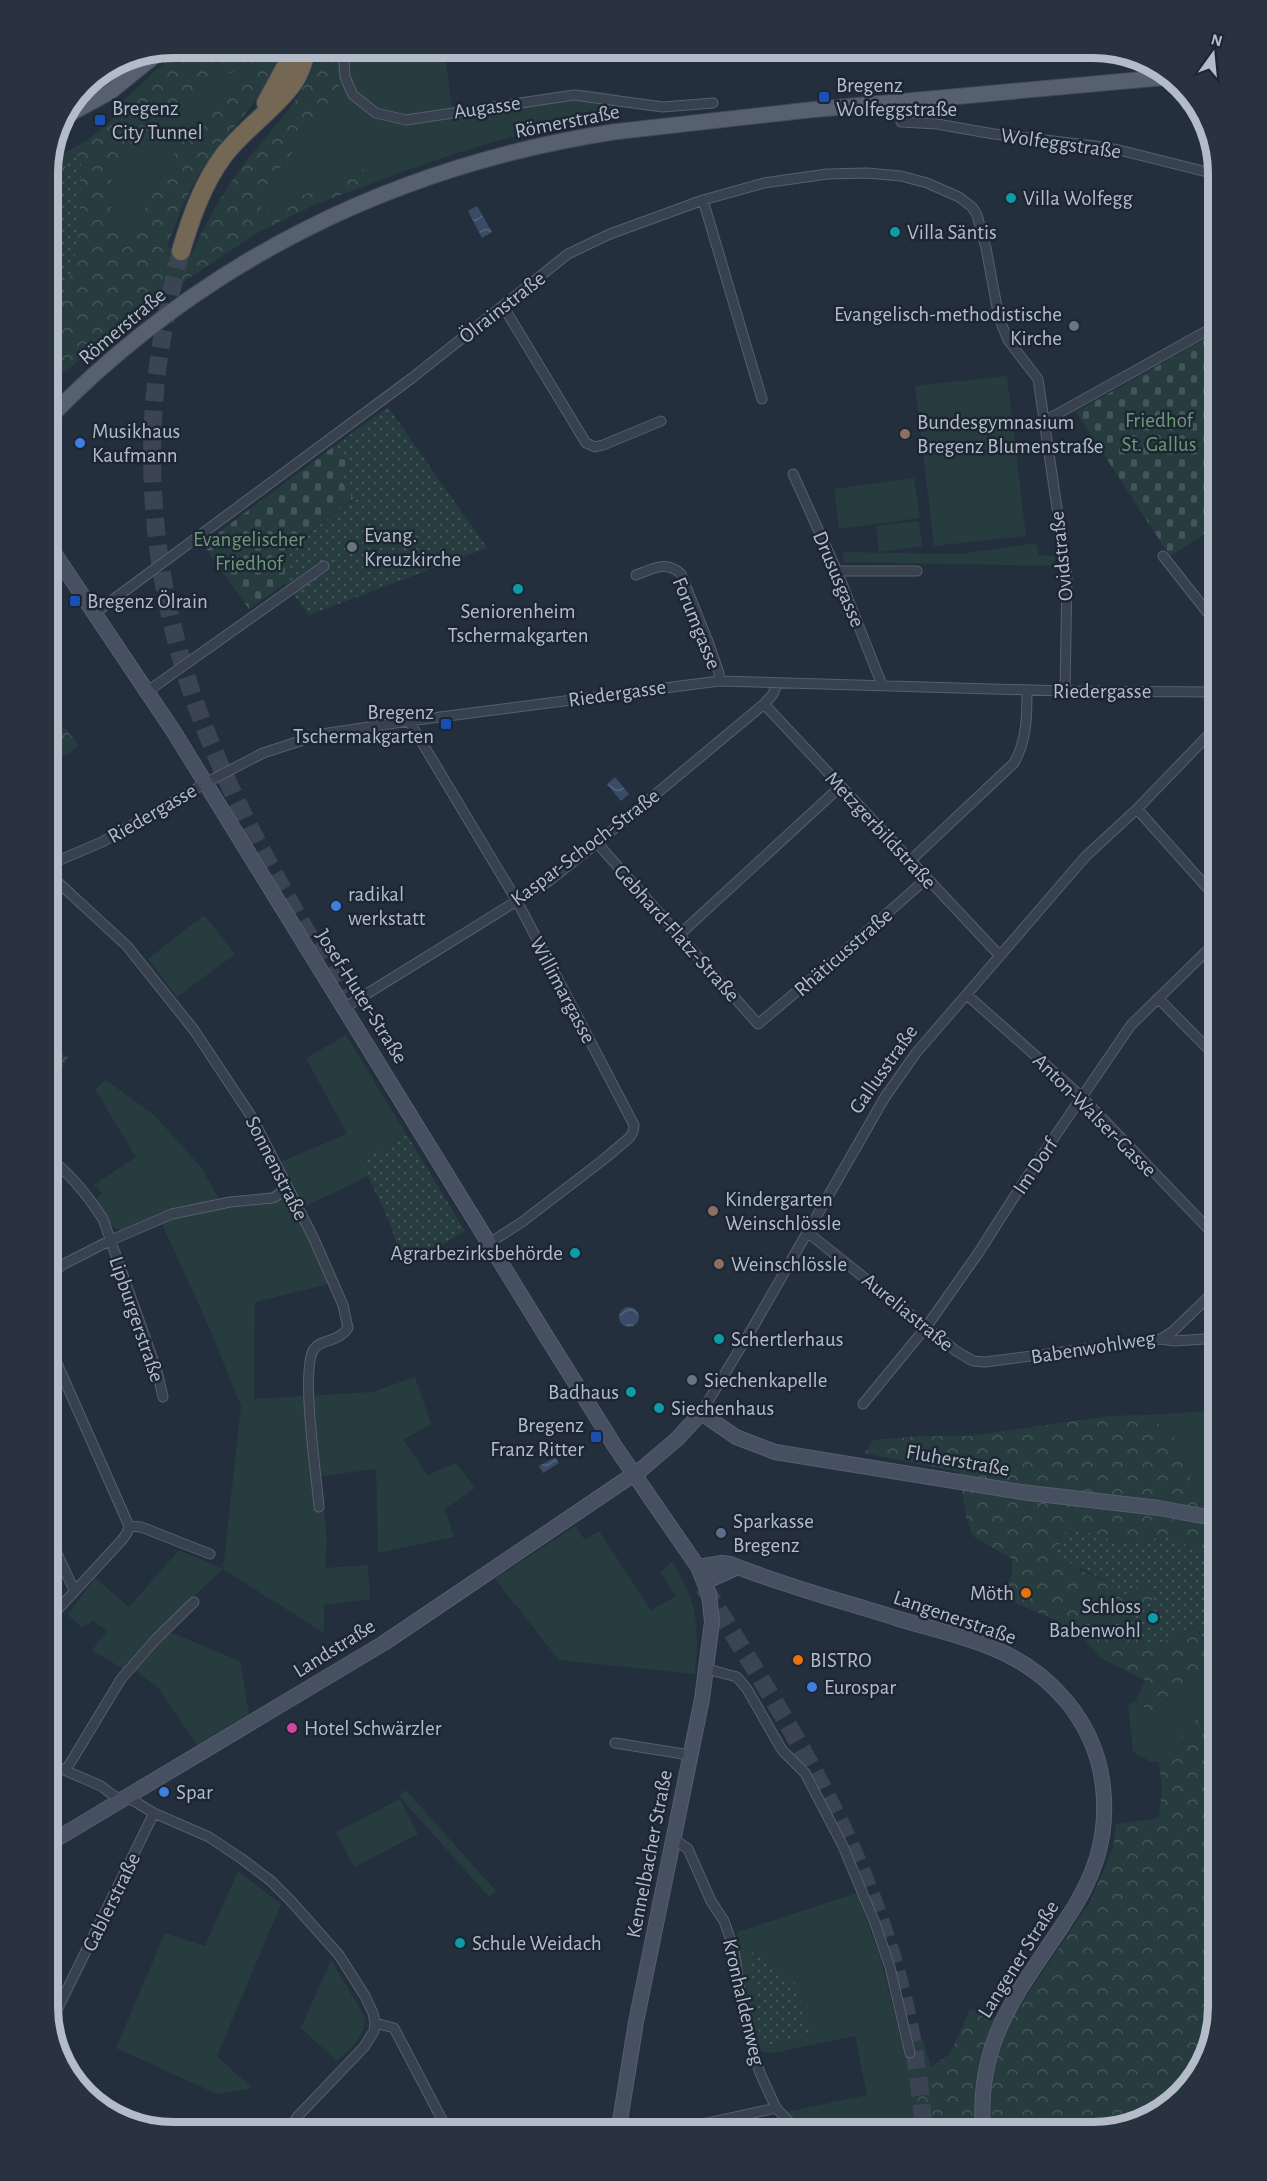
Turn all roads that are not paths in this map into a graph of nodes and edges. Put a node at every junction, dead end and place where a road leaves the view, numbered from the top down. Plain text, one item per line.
1 (289, 58) edge
2 (304, 58) edge
3 (345, 58) edge
4 (147, 62) edge
5 (1156, 77) edge
6 (713, 103) dead end
7 (79, 109) edge
8 (254, 122) junction
9 (901, 122) dead end
10 (1208, 173) edge
11 (702, 200) junction
12 (972, 207) joint
13 (181, 251) tunnel mouth
14 (503, 306) junction
15 (1208, 330) edge
16 (762, 399) dead end
17 (59, 408) edge
18 (661, 421) dead end
19 (1043, 422) junction
20 (793, 474) dead end
21 (1163, 556) dead end
22 (59, 560) edge
23 (324, 566) dead end
24 (837, 571) junction
25 (917, 571) dead end
26 (636, 575) dead end
27 (95, 613) junction
28 (1208, 613) edge
29 (719, 681) junction
30 (777, 683) junction
31 (882, 685) junction
32 (1027, 690) junction
33 (148, 691) junction
34 (1065, 691) junction
35 (1208, 692) edge
36 (764, 704) junction
37 (409, 721) junction
38 (1208, 735) edge
39 (206, 783) junction
40 (841, 786) junction
41 (1137, 809) junction
42 (597, 843) junction
43 (59, 860) edge
44 (909, 861) junction
45 (926, 879) junction
46 (59, 883) edge
47 (1208, 889) edge
48 (517, 901) junction
49 (678, 936) junction
50 (1208, 950) edge
51 (1000, 956) junction
52 (967, 995) junction
53 (1158, 998) junction
54 (344, 1008) junction
55 (758, 1023) joint
56 (1208, 1049) edge
57 (1081, 1096) junction
58 (58, 1165) edge
59 (288, 1189) junction
60 (1208, 1229) edge
61 (807, 1232) junction
62 (109, 1241) junction
63 (488, 1244) junction
64 (58, 1268) edge
65 (1208, 1298) edge
66 (927, 1326) junction
67 (1161, 1339) junction
68 (1208, 1339) edge
69 (985, 1362) joint
70 (58, 1366) edge
71 (163, 1397) dead end
72 (863, 1404) dead end
73 (701, 1413) junction
74 (634, 1474) junction
75 (319, 1507) dead end
76 (1208, 1517) edge
77 (129, 1526) junction
78 (210, 1554) dead end
79 (58, 1556) edge
80 (698, 1567) junction
81 (738, 1568) junction
82 (705, 1582) junction
83 (74, 1590) junction
84 (194, 1602) dead end
85 (58, 1608) edge
86 (707, 1669) junction
87 (615, 1743) dead end
88 (690, 1755) junction
89 (58, 1767) edge
90 (66, 1770) junction
91 (124, 1798) junction
92 (1106, 1811) joint
93 (154, 1814) junction
94 (58, 1838) edge
95 (675, 1839) junction
96 (58, 2008) edge
97 (375, 2023) junction
98 (910, 2053) dead end
99 (776, 2108) junction
100 (294, 2122) edge
101 (443, 2122) edge
102 (620, 2122) edge
103 (712, 2122) edge
104 (789, 2122) edge
105 (982, 2122) edge

1 - 8 highway
2 - 8 highway
3 - 6 street, Augasse
4 - 7 main road
5 - 17 main road, Römerstraße
8 - 13 highway
9 - 10 street, Wolfeggstraße
11 - 12 street, Ölrainstraße
11 - 14 street, Ölrainstraße
11 - 16 street
12 - 19 street, Ovidstraße
14 - 18 street
14 - 27 street, Ölrainstraße
15 - 19 street
19 - 34 street, Ovidstraße
20 - 24 street, Drususgasse
21 - 28 street
22 - 27 main road, Josef-Huter-Straße
23 - 33 street
24 - 25 street
24 - 31 street, Drususgasse
26 - 29 street, Forumgasse
27 - 33 main road, Josef-Huter-Straße
29 - 30 street, Riedergasse
29 - 37 street, Riedergasse
30 - 31 street, Riedergasse
30 - 36 street, Kaspar-Schoch-Straße
31 - 32 street, Riedergasse
32 - 34 street, Riedergasse
32 - 44 street
33 - 39 main road, Josef-Huter-Straße
34 - 35 street, Riedergasse
36 - 40 street, Metzgerbildstraße
36 - 42 street, Kaspar-Schoch-Straße
37 - 39 street, Riedergasse
37 - 48 street, Willimargasse
38 - 41 street, Gallusstraße
39 - 43 street, Riedergasse
39 - 54 main road, Josef-Huter-Straße
40 - 44 street, Metzgerbildstraße
40 - 49 street
41 - 47 street
41 - 51 street, Gallusstraße
42 - 48 street, Kaspar-Schoch-Straße
42 - 49 street, Gebhard-Flatz-Straße
44 - 45 street, Metzgerbildstraße
45 - 51 street, Metzgerbildstraße
45 - 55 street, Rhäticusstraße
46 - 59 street, Sonnenstraße
48 - 54 street, Kaspar-Schoch-Straße
48 - 63 street, Willimargasse
49 - 55 street, Gebhard-Flatz-Straße
50 - 53 street, Im Dorf
51 - 52 street, Gallusstraße
52 - 57 street, Anton-Walser-Gasse
52 - 61 street, Gallusstraße
53 - 56 street
53 - 57 street, Im Dorf
54 - 63 main road, Josef-Huter-Straße
57 - 60 street, Anton-Walser-Gasse
57 - 66 street, Im Dorf
58 - 62 street, Lipburgerstraße
59 - 62 street
59 - 75 street, Sonnenstraße
61 - 66 street, Aureliastraße
61 - 73 street, Gallusstraße
62 - 64 street
62 - 71 street, Lipburgerstraße
63 - 74 main road, Josef-Huter-Straße
65 - 67 street, Babenwohlweg
66 - 69 street, Aureliastraße
66 - 72 street, Im Dorf
67 - 68 street
67 - 69 street, Babenwohlweg
70 - 77 street
73 - 74 main road, Gallusstraße
73 - 76 main road, Fluherstraße
74 - 80 main road
74 - 91 main road, Landstraße
77 - 78 street
77 - 83 street
79 - 83 street
80 - 81 main road, Langenerstraße
80 - 82 main road
81 - 82 main road
81 - 92 main road, Langenerstraße
82 - 86 main road, Kennelbacher Straße
83 - 85 street
84 - 90 street
86 - 88 main road, Kennelbacher Straße
86 - 98 street
87 - 88 street
88 - 95 main road, Kennelbacher Straße
89 - 90 street
90 - 91 street
91 - 93 street
91 - 94 main road, Landstraße
92 - 105 main road, Langener Straße
93 - 96 street, Gablerstraße
93 - 97 street
95 - 99 street, Kronhaldenweg
95 - 102 main road, Kennelbacher Straße
97 - 100 street
97 - 101 street
99 - 103 street
99 - 104 street, Kronhaldenweg

